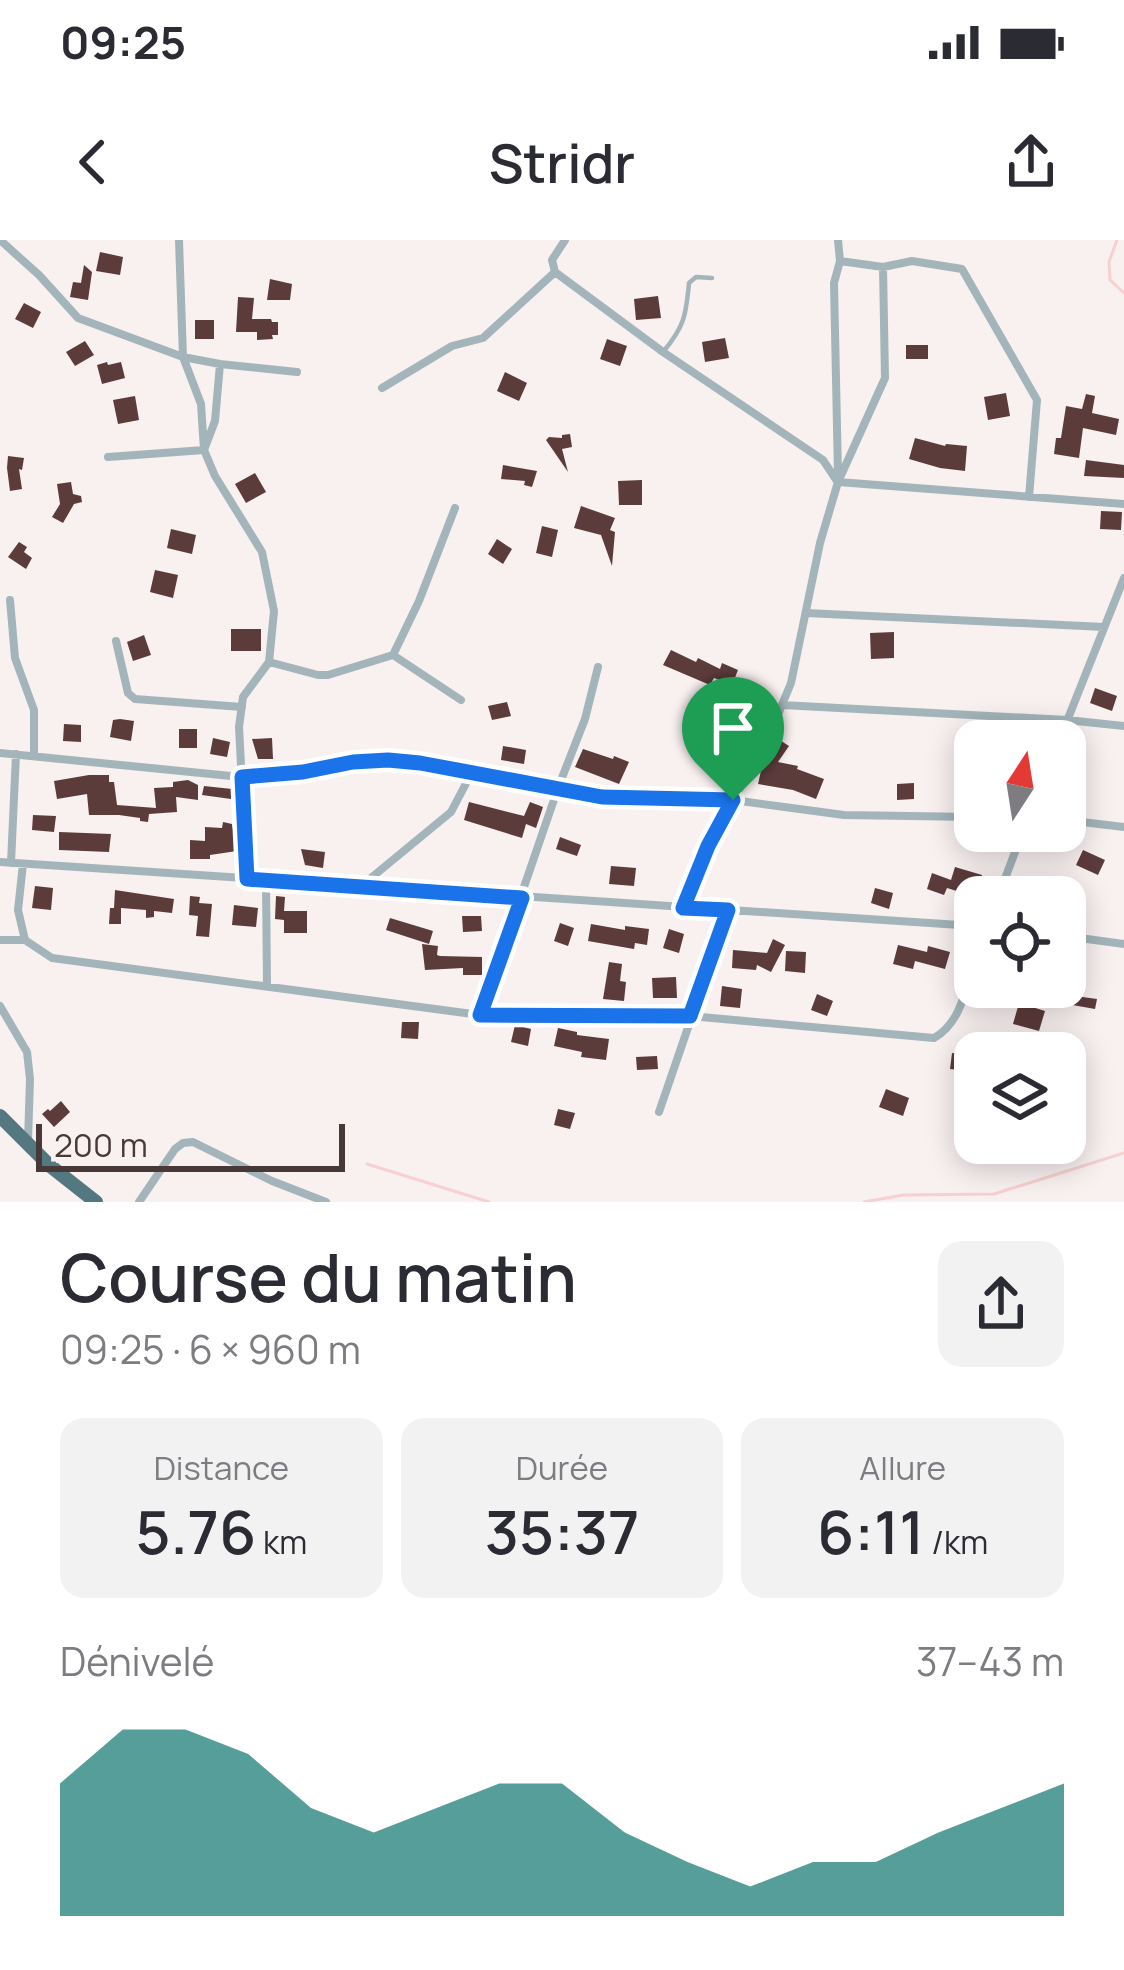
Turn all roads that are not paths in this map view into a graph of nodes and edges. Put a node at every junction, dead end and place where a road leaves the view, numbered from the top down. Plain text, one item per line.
1 (0, 240) edge
2 (179, 240) edge
3 (565, 240) edge
4 (838, 240) edge
5 (840, 261) junction
6 (883, 267) junction
7 (555, 272) junction
8 (712, 278) dead end
9 (663, 352) junction
10 (183, 356) junction
11 (220, 364) junction
12 (297, 372) dead end
13 (382, 388) dead end
14 (204, 450) junction
15 (108, 457) dead end
16 (838, 482) junction
17 (1029, 496) junction
18 (1124, 504) edge
19 (455, 508) dead end
20 (1124, 578) edge
21 (10, 600) dead end
22 (806, 613) junction
23 (1104, 627) junction
24 (116, 641) dead end
25 (393, 655) junction
26 (269, 662) junction
27 (598, 668) dead end
28 (460, 700) dead end
29 (782, 705) junction
30 (242, 706) junction
31 (1067, 720) joint
32 (1086, 722) edge
33 (1124, 726) edge
34 (0, 753) edge
35 (16, 754) junction
36 (34, 756) junction
37 (470, 774) junction
38 (242, 777) junction
39 (558, 788) junction
40 (733, 800) junction
41 (954, 818) edge
42 (1086, 822) edge
43 (1124, 826) edge
44 (5, 862) edge
45 (23, 864) junction
46 (247, 879) junction
47 (266, 881) junction
48 (360, 887) junction
49 (522, 898) junction
50 (683, 908) junction
51 (728, 910) junction
52 (954, 925) edge
53 (1086, 939) edge
54 (0, 940) edge
55 (26, 940) junction
56 (1124, 944) edge
57 (267, 986) junction
58 (0, 1006) edge
59 (959, 1008) edge
60 (480, 1015) junction
61 (690, 1016) junction
62 (659, 1112) dead end
63 (0, 1116) edge
64 (28, 1143) junction
65 (87, 1200) edge
66 (139, 1202) edge
67 (326, 1202) edge

1 - 10 street
2 - 10 street
3 - 7 street
4 - 5 street
5 - 6 street
5 - 16 street
6 - 16 street
6 - 17 street
7 - 9 street
7 - 13 street
8 - 9 lane
9 - 16 street
10 - 11 street
10 - 14 street
11 - 12 street
11 - 14 street
14 - 15 street
14 - 26 street
16 - 17 street
16 - 22 street
17 - 18 street
19 - 25 street
20 - 23 street
21 - 36 street
22 - 23 street
22 - 29 street
23 - 31 street
24 - 30 street
25 - 26 street
25 - 28 street
26 - 30 street
27 - 39 street
29 - 31 street
29 - 40 street
30 - 38 street
32 - 33 street
34 - 35 street
35 - 36 street
35 - 44 street
36 - 38 street
37 - 38 street
37 - 39 street
37 - 48 street
38 - 46 street
39 - 40 street
39 - 49 street
40 - 41 street
40 - 50 street
42 - 43 street
44 - 45 street
45 - 46 street
45 - 55 street
46 - 47 street
47 - 48 street
47 - 57 street
48 - 49 street
49 - 50 street
49 - 60 street
50 - 51 street
51 - 52 street
51 - 61 street
53 - 56 street
54 - 55 street
55 - 57 street
57 - 60 street
58 - 64 street
59 - 61 street
60 - 61 street
61 - 62 street
63 - 64 highway
64 - 65 highway
66 - 67 street

